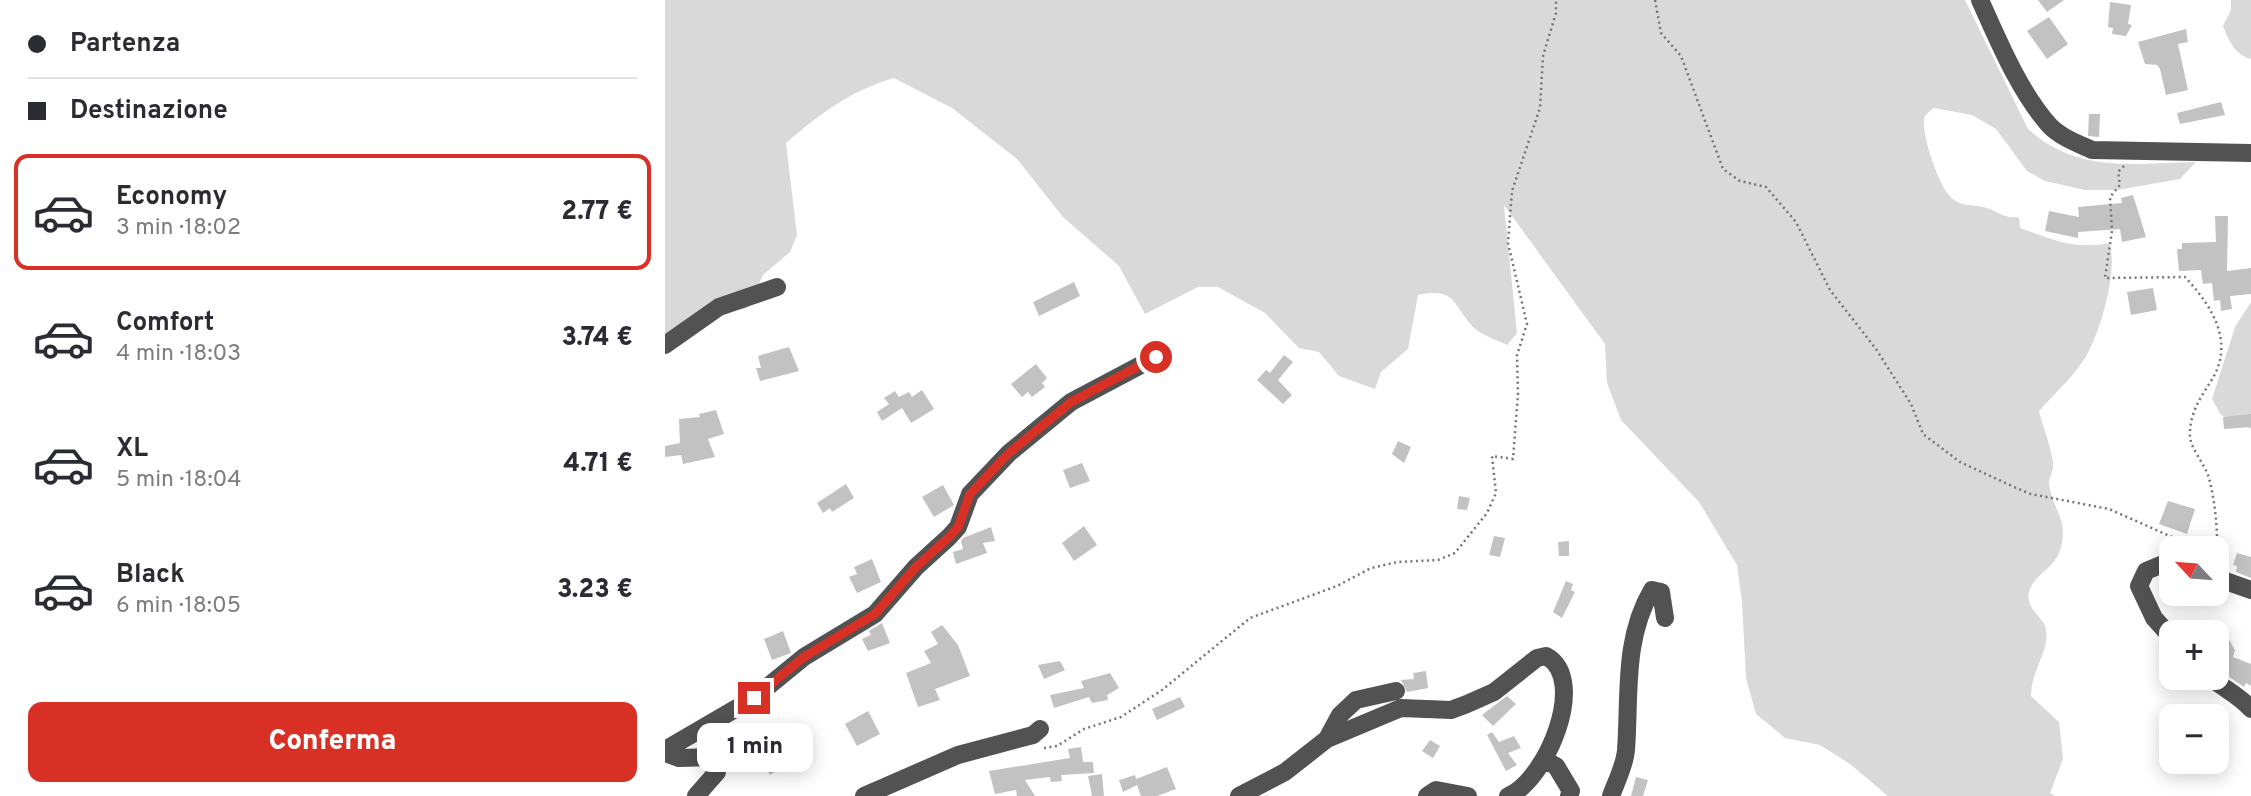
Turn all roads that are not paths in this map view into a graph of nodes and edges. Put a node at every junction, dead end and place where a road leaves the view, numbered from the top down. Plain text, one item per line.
1 (1980, 0) edge
2 (2251, 153) edge
3 (777, 287) dead end
4 (665, 345) edge
5 (1156, 357) dead end
6 (2159, 566) edge
7 (2229, 582) edge
8 (2251, 590) edge
9 (1665, 618) dead end
10 (2159, 624) edge
11 (2226, 690) edge
12 (1396, 691) dead end
13 (2251, 709) edge
14 (1040, 729) dead end
15 (1327, 739) junction
16 (665, 751) edge
17 (1546, 761) junction
18 (696, 796) edge
19 (864, 796) edge
20 (1239, 796) edge
21 (1427, 796) edge
22 (1468, 796) edge
23 (1509, 796) edge
24 (1569, 796) edge
25 (1611, 796) edge

1 - 2 street
3 - 4 street
5 - 16 street
6 - 10 street
7 - 8 street
9 - 25 street
11 - 13 street
12 - 15 street
14 - 19 street
15 - 17 street
15 - 20 street
16 - 18 street
17 - 23 street
17 - 24 street
21 - 22 street

